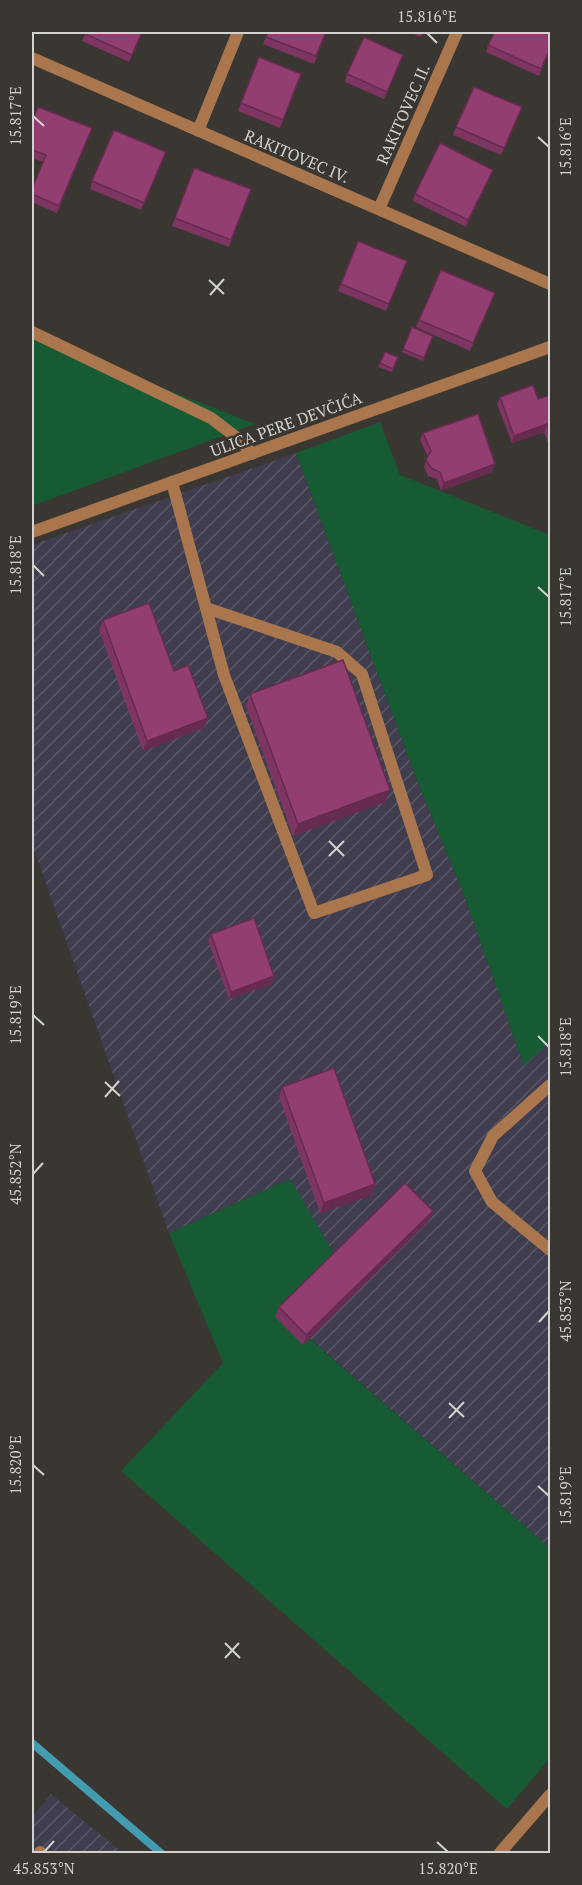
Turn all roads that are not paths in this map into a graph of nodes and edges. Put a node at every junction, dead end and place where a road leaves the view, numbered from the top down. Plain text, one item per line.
1 (238, 32) edge
2 (457, 32) edge
3 (32, 58) edge
4 (198, 131) junction
5 (380, 209) junction
6 (550, 284) edge
7 (32, 332) edge
8 (550, 347) edge
9 (252, 454) junction
10 (172, 482) junction
11 (32, 532) edge
12 (206, 608) junction
13 (550, 1085) edge
14 (550, 1250) edge
15 (550, 1795) edge
16 (499, 1854) edge

1 - 4 street
2 - 5 street, RAKITOVEC II.
3 - 4 street, RAKITOVEC IV.
4 - 5 street, RAKITOVEC IV.
5 - 6 street, RAKITOVEC IV.
7 - 9 street
8 - 9 street, ULICA PERE DEVČIĆA
9 - 10 street, ULICA PERE DEVČIĆA
10 - 11 street, ULICA PERE DEVČIĆA
10 - 12 street
12 - 12 street
13 - 14 street
15 - 16 street

